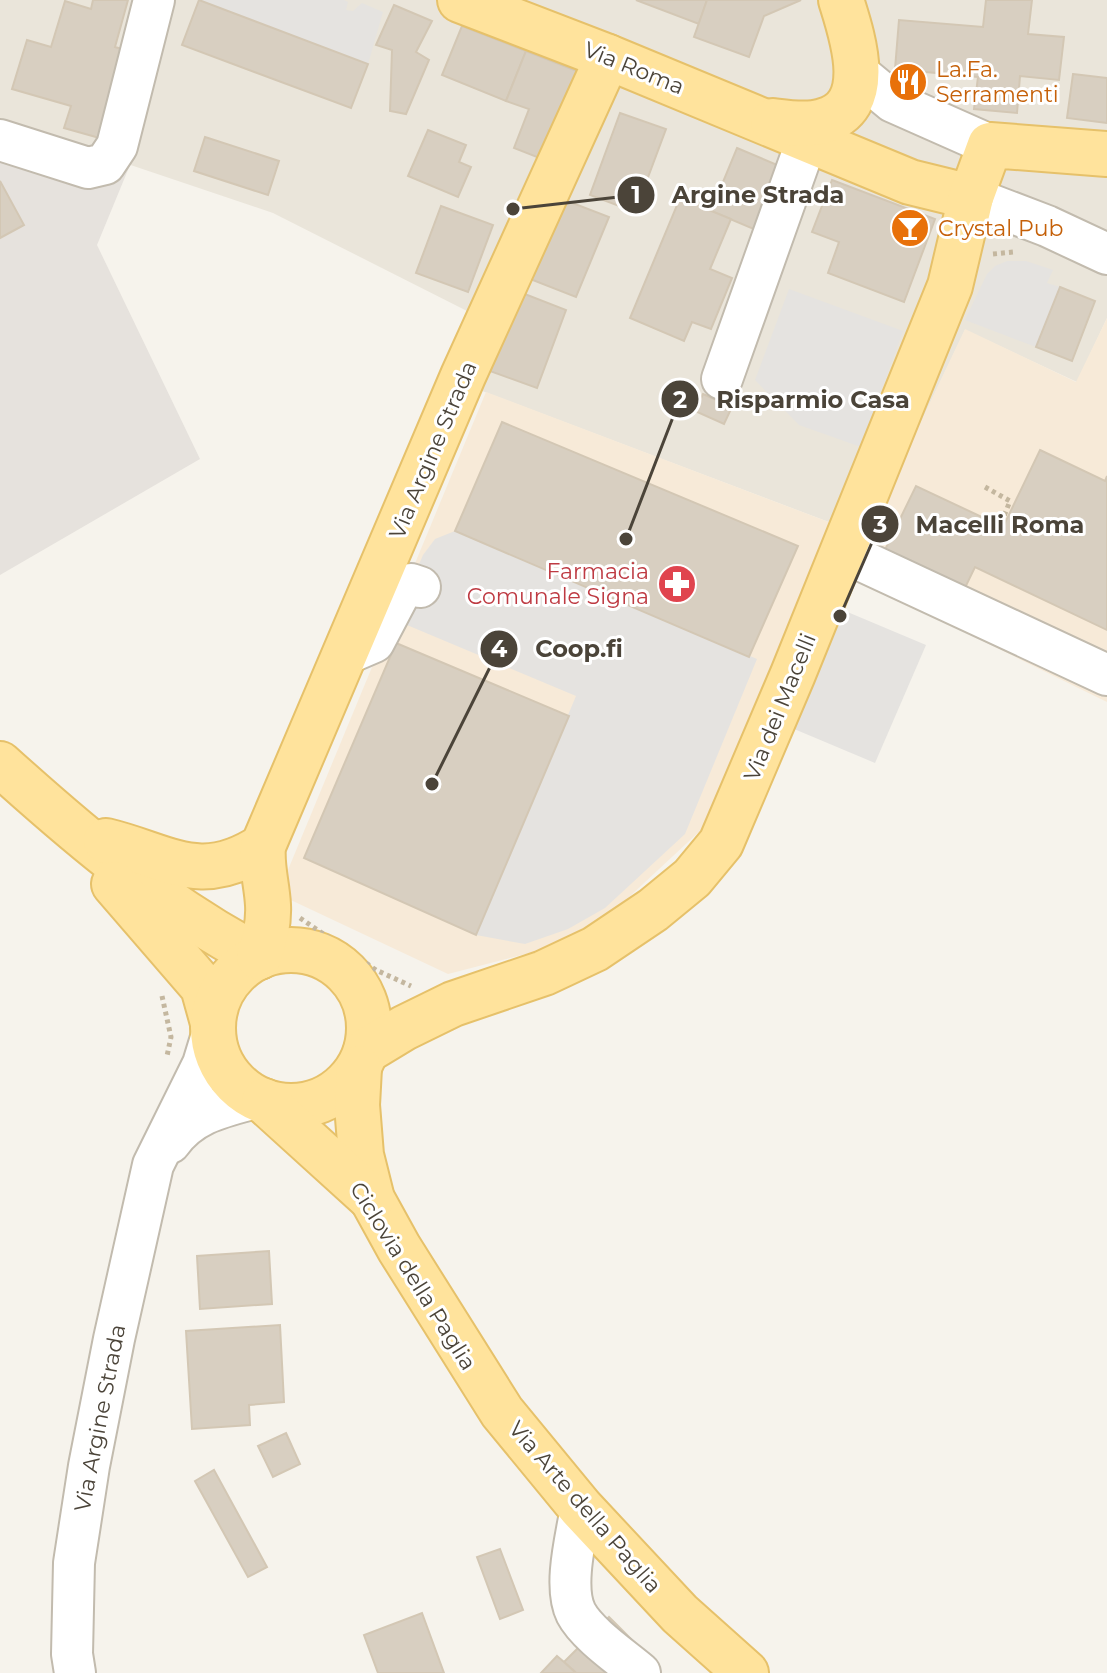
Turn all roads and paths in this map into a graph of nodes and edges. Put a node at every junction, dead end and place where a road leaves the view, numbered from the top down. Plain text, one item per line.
1 (154, 0) edge
2 (460, 0) edge
3 (841, 0) edge
4 (608, 57) junction
5 (858, 73) junction
6 (759, 120) junction
7 (0, 140) edge
8 (807, 140) junction
9 (990, 145) junction
10 (1107, 154) edge
11 (971, 197) junction
12 (1036, 241) junction
13 (1107, 254) edge
14 (971, 265) junction
15 (722, 379) dead end
16 (985, 487) dead end
17 (1000, 526) dead end
18 (843, 552) junction
19 (420, 587) dead end
20 (346, 654) junction
21 (1107, 675) edge
22 (0, 764) edge
23 (68, 824) junction
24 (263, 846) junction
25 (288, 909) dead end
26 (259, 957) junction
27 (159, 989) dead end
28 (438, 998) junction
29 (214, 1025) junction
30 (362, 1059) junction
31 (165, 1066) dead end
32 (260, 1099) junction
33 (153, 1165) junction
34 (372, 1199) junction
35 (581, 1508) junction
36 (75, 1673) edge
37 (640, 1673) edge
38 (739, 1673) edge

1 - 7 street
2 - 4 main road, Via Roma
3 - 5 main road
4 - 6 main road, Via Roma
4 - 20 main road, Via Argine Strada
5 - 6 main road
5 - 9 street
6 - 8 main road, Via Roma
8 - 11 main road, Via Roma
8 - 15 street
9 - 10 main road
9 - 11 main road, Via dei Macelli
11 - 12 street
11 - 14 main road, Via dei Macelli
12 - 13 street
12 - 14 path
12 - 14 street, Via dei Macelli
14 - 18 main road, Via dei Macelli
16 - 17 path
18 - 21 street
18 - 28 main road, Via dei Macelli
19 - 20 street
20 - 24 main road, Via Argine Strada
22 - 23 main road
23 - 24 main road
23 - 26 main road
23 - 29 main road
24 - 26 main road
25 - 28 path
26 - 29 main road
26 - 30 main road
27 - 31 path
28 - 30 main road, Via dei Macelli
29 - 32 main road
29 - 33 street, Via Argine Strada
30 - 32 main road
30 - 34 main road
32 - 33 street, Via Argine Strada
32 - 34 main road
33 - 36 street, Via Argine Strada
34 - 35 main road, Via Arte della Paglia
35 - 37 street
35 - 38 main road, Via Arte della Paglia

